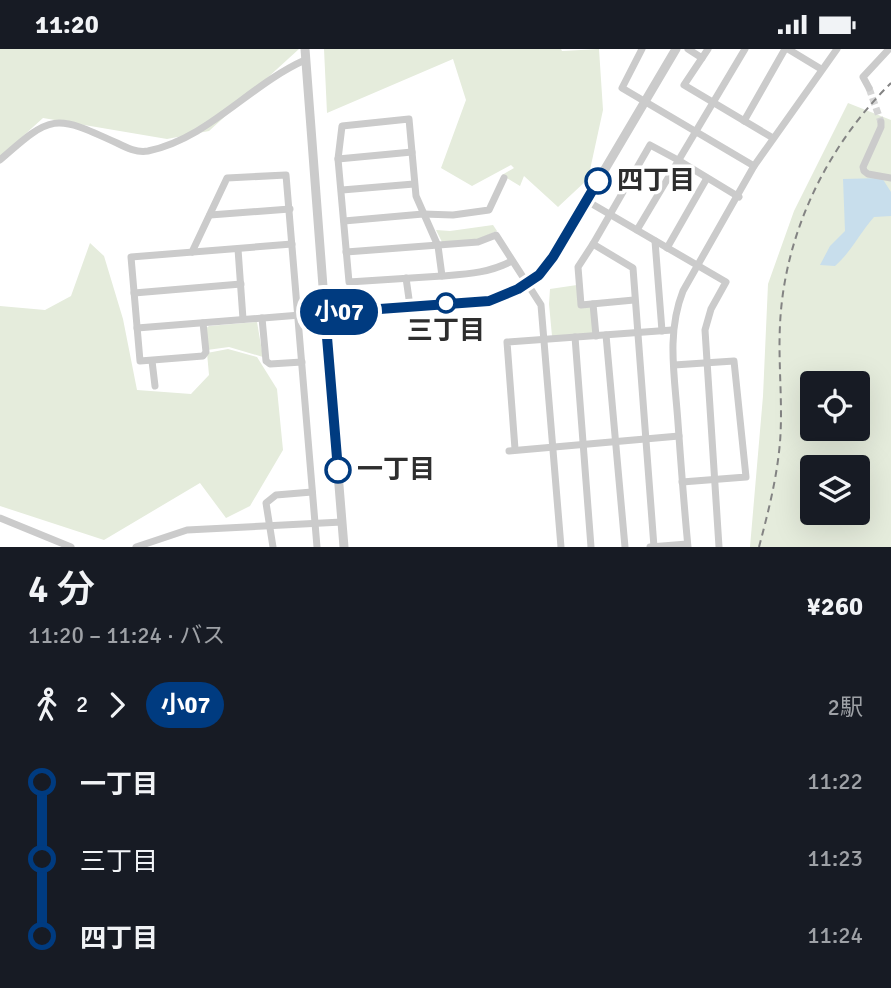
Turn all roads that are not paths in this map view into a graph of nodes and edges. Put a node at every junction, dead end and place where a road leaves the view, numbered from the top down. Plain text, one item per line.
1 (305, 49) edge
2 (642, 49) edge
3 (676, 49) edge
4 (688, 49) edge
5 (708, 49) edge
6 (745, 49) edge
7 (787, 49) edge
8 (837, 49) edge
9 (889, 49) edge
10 (702, 58) junction
11 (305, 60) junction
12 (821, 69) junction
13 (869, 88) tunnel mouth
14 (645, 102) junction
15 (712, 102) junction
16 (744, 121) junction
17 (881, 122) tunnel mouth
18 (695, 131) junction
19 (772, 138) junction
20 (412, 152) junction
21 (338, 159) junction
22 (0, 160) edge
23 (678, 160) junction
24 (754, 166) junction
25 (504, 178) dead end
26 (708, 178) junction
27 (891, 178) edge
28 (414, 184) junction
29 (342, 190) junction
30 (739, 197) junction
31 (587, 201) junction
32 (290, 209) junction
33 (423, 214) junction
34 (609, 214) junction
35 (210, 215) junction
36 (344, 221) junction
37 (637, 230) junction
38 (655, 241) junction
39 (292, 244) junction
40 (593, 244) junction
41 (438, 246) junction
42 (667, 248) junction
43 (238, 249) junction
44 (192, 252) junction
45 (345, 252) junction
46 (512, 261) junction
47 (699, 266) junction
48 (442, 276) junction
49 (406, 278) junction
50 (528, 283) junction
51 (240, 284) junction
52 (134, 293) junction
53 (634, 300) junction
54 (593, 304) junction
55 (410, 306) junction
56 (325, 313) junction
57 (299, 315) junction
58 (262, 318) junction
59 (243, 319) junction
60 (203, 323) junction
61 (137, 328) junction
62 (672, 330) junction
63 (662, 331) junction
64 (637, 333) junction
65 (606, 335) junction
66 (596, 336) junction
67 (575, 337) junction
68 (544, 340) junction
69 (152, 361) junction
70 (302, 362) junction
71 (706, 362) junction
72 (674, 365) junction
73 (155, 386) dead end
74 (679, 436) junction
75 (647, 439) junction
76 (615, 441) junction
77 (584, 444) junction
78 (553, 446) junction
79 (714, 478) junction
80 (682, 482) junction
81 (312, 492) junction
82 (0, 519) edge
83 (342, 522) junction
84 (315, 524) junction
85 (269, 528) junction
86 (687, 546) edge
87 (71, 547) edge
88 (136, 547) edge
89 (273, 547) edge
90 (317, 547) edge
91 (344, 547) edge
92 (561, 547) edge
93 (591, 547) edge
94 (625, 547) edge
95 (652, 547) edge
96 (719, 547) edge

1 - 11 street
2 - 14 street
3 - 14 street
4 - 10 street
5 - 10 street
6 - 15 street
7 - 12 street
7 - 16 street
8 - 12 street
9 - 13 street
10 - 15 street
11 - 22 street
11 - 56 street
12 - 19 street
14 - 18 street
14 - 31 street
15 - 16 street
15 - 18 street
16 - 19 street
17 - 27 street
18 - 23 street
18 - 24 street
19 - 24 street
20 - 21 street
20 - 21 street
20 - 28 street
21 - 29 street
23 - 26 street
23 - 34 street
23 - 37 street
24 - 30 street
25 - 33 street
26 - 30 street
26 - 42 street
28 - 29 street
28 - 33 street
29 - 36 street
30 - 47 street
31 - 34 street
31 - 50 street
32 - 35 street
32 - 35 street
32 - 39 street
33 - 36 street
33 - 41 street
34 - 37 street
34 - 40 street
35 - 44 street
36 - 45 street
37 - 38 street
38 - 42 street
38 - 63 street
39 - 43 street
39 - 57 street
40 - 53 street
40 - 54 street
41 - 45 street
41 - 46 street
41 - 48 street
42 - 47 street
43 - 44 street
43 - 51 street
44 - 52 street
45 - 49 street
46 - 48 street
46 - 50 street
47 - 62 street
47 - 71 street
48 - 49 street
49 - 55 street
50 - 55 street
50 - 68 street
51 - 52 street
51 - 59 street
52 - 61 street
53 - 54 street
53 - 64 street
54 - 66 street
55 - 56 street
56 - 57 street
56 - 83 street
57 - 58 street
57 - 70 street
58 - 59 street
58 - 70 street
59 - 60 street
60 - 61 street
60 - 69 street
61 - 69 street
62 - 63 street
62 - 72 street
63 - 64 street
64 - 65 street
64 - 75 street
65 - 66 street
65 - 76 street
66 - 67 street
67 - 68 street
67 - 77 street
68 - 78 street
68 - 78 street
69 - 73 street
70 - 81 street
71 - 72 street
71 - 79 street
71 - 79 street
72 - 74 street
74 - 75 street
74 - 80 street
75 - 76 street
75 - 95 street
76 - 77 street
76 - 94 street
77 - 78 street
77 - 93 street
78 - 92 street
79 - 80 street
79 - 96 street
80 - 86 street
81 - 84 street
81 - 85 street
82 - 87 street
83 - 84 street
83 - 91 street
84 - 85 street
84 - 90 street
85 - 88 street
85 - 89 street
86 - 95 street

